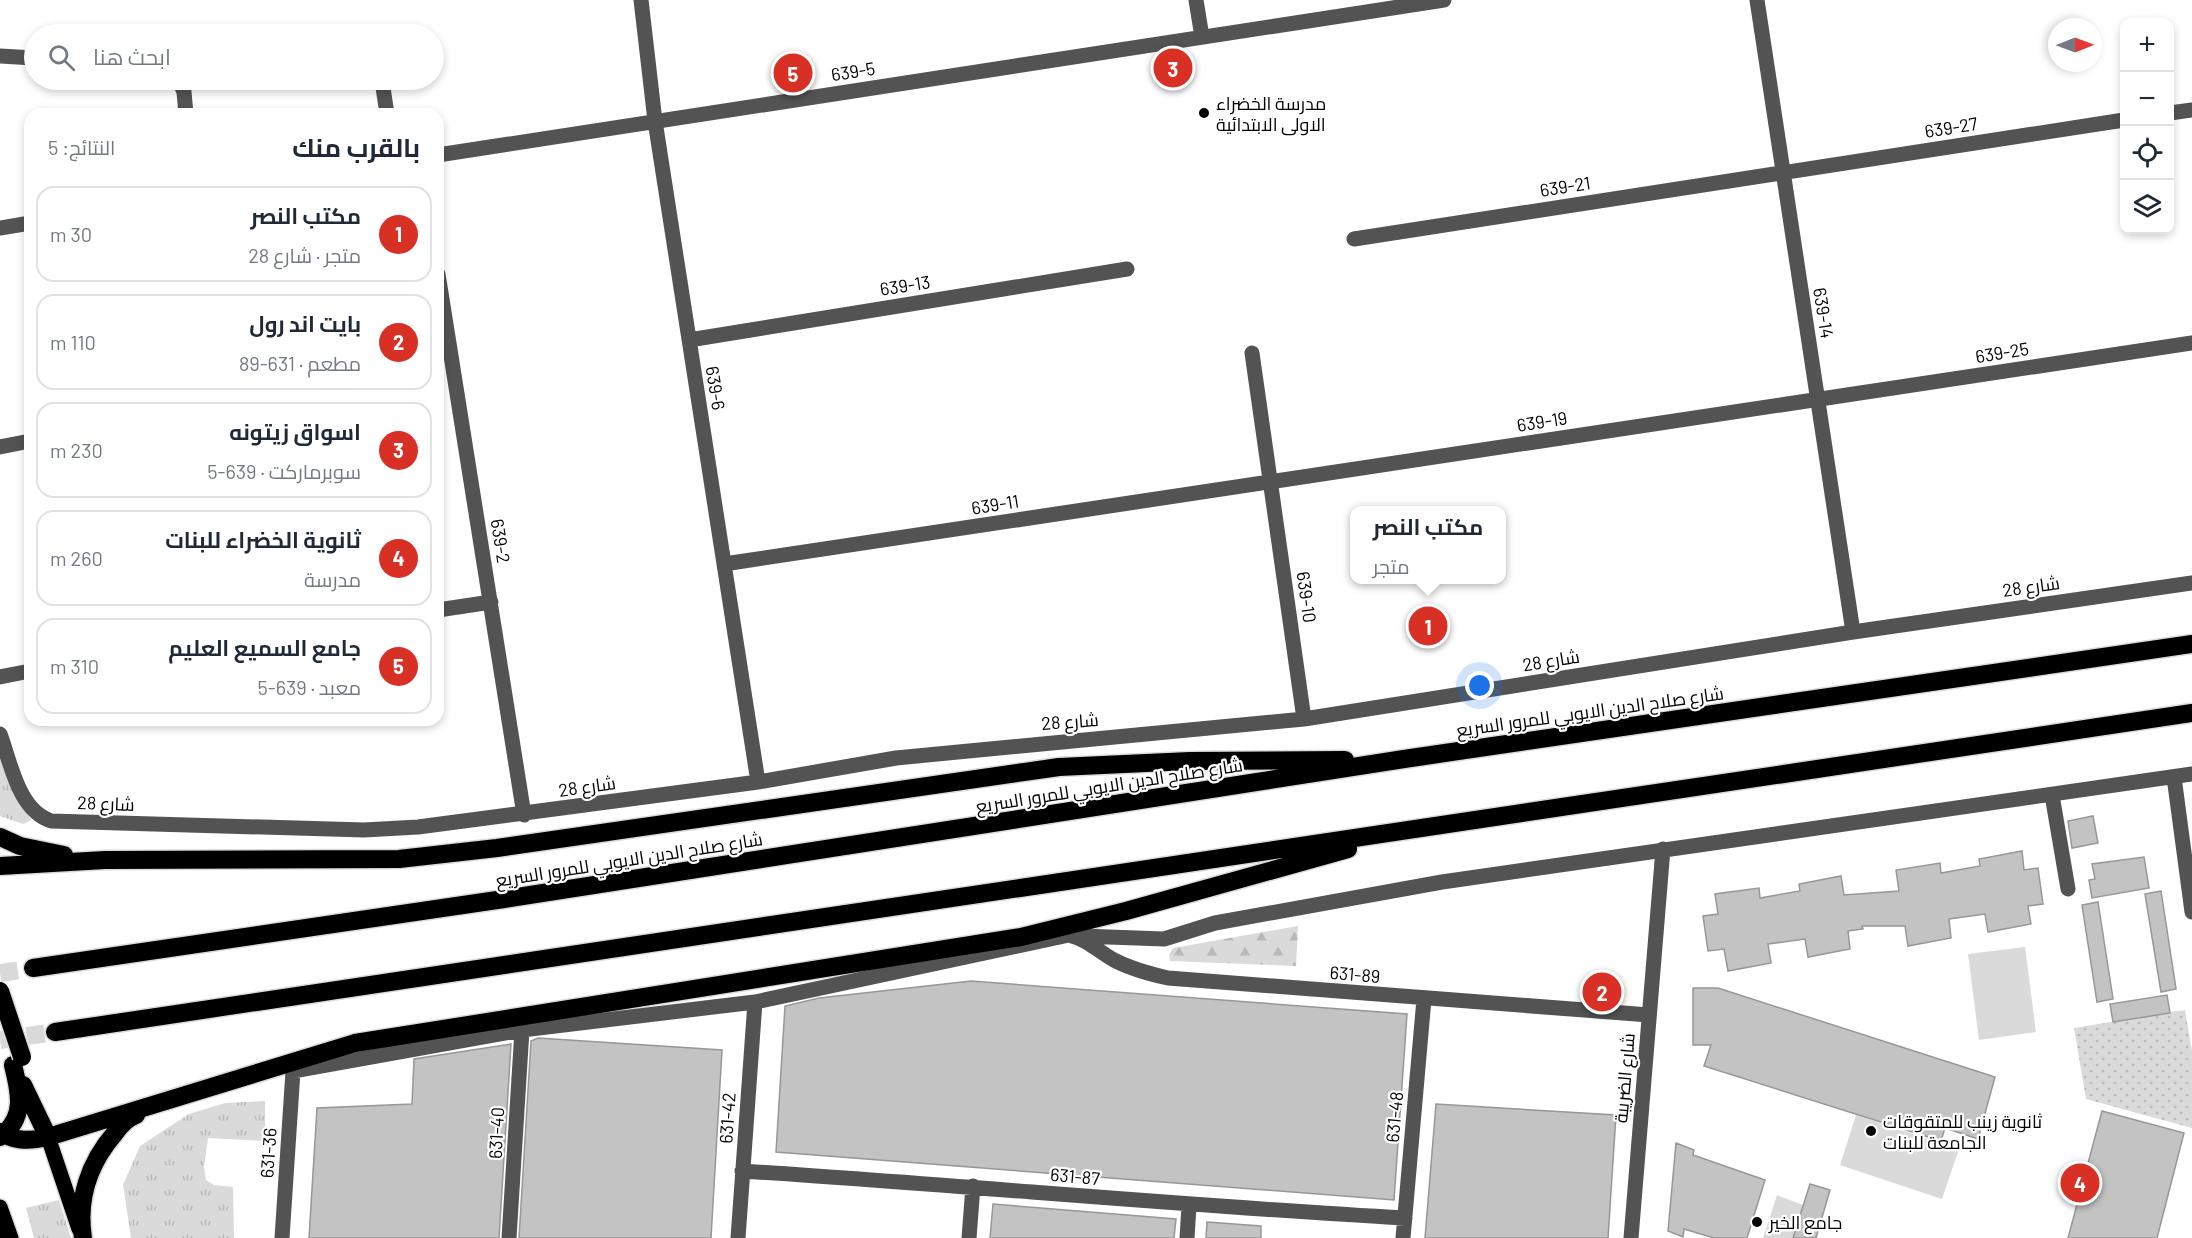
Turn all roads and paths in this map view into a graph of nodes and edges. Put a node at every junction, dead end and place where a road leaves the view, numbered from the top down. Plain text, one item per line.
1 (641, 0) edge
2 (1196, 0) edge
3 (1444, 0) edge
4 (1757, 0) edge
5 (1202, 37) junction
6 (0, 56) edge
7 (24, 57) edge
8 (183, 90) edge
9 (383, 90) edge
10 (185, 108) edge
11 (386, 108) edge
12 (2192, 110) edge
13 (2174, 112) edge
14 (2120, 121) edge
15 (654, 122) junction
16 (444, 154) edge
17 (1783, 172) junction
18 (24, 224) edge
19 (0, 228) edge
20 (1354, 239) dead end
21 (1127, 269) dead end
22 (689, 340) junction
23 (2192, 343) edge
24 (444, 346) edge
25 (1252, 353) dead end
26 (446, 370) edge
27 (1818, 400) junction
28 (24, 442) edge
29 (0, 447) edge
30 (1271, 481) junction
31 (724, 564) junction
32 (2192, 583) edge
33 (490, 602) junction
34 (444, 609) edge
35 (1853, 632) junction
36 (2192, 644) edge
37 (24, 672) edge
38 (0, 677) edge
39 (2192, 713) edge
40 (1304, 718) junction
41 (0, 734) edge
42 (1404, 759) junction
43 (2192, 774) edge
44 (2174, 777) junction
45 (758, 782) junction
46 (2052, 795) junction
47 (524, 815) junction
48 (1413, 831) junction
49 (0, 837) edge
50 (1663, 849) junction
51 (105, 860) junction
52 (0, 866) edge
53 (2067, 889) dead end
54 (2192, 912) edge
55 (1069, 935) junction
56 (1021, 937) junction
57 (33, 968) tunnel mouth
58 (0, 990) edge
59 (1424, 999) junction
60 (755, 1002) junction
61 (1649, 1015) junction
62 (522, 1030) junction
63 (56, 1032) tunnel mouth
64 (18, 1061) junction
65 (176, 1100) junction
66 (1, 1136) edge
67 (40, 1139) junction
68 (742, 1171) junction
69 (973, 1186) junction
70 (1189, 1206) junction
71 (0, 1207) edge
72 (1405, 1218) junction
73 (0, 1231) edge
74 (4, 1238) edge
75 (11, 1238) edge
76 (82, 1238) edge
77 (282, 1238) edge
78 (510, 1238) edge
79 (738, 1238) edge
80 (969, 1238) edge
81 (1187, 1238) edge
82 (1404, 1238) edge
83 (1631, 1238) edge

1 - 15 street, 639-6
2 - 5 street
3 - 5 street, 639-5
4 - 17 street, 639-14
5 - 15 street, 639-5
6 - 7 street
8 - 10 street
9 - 11 street
12 - 13 street
14 - 17 street, 639-27
15 - 16 street, 639-5
15 - 22 street, 639-6
17 - 20 street, 639-21
17 - 27 street, 639-14
18 - 19 street
21 - 22 street, 639-13
22 - 31 street, 639-6
23 - 27 street, 639-25
24 - 26 street, 639-2
25 - 30 street, 639-10
26 - 33 street, 639-2
27 - 30 street, 639-19
27 - 35 street, 639-14
28 - 29 street
30 - 31 street, 639-11
30 - 40 street, 639-10
31 - 45 street, 639-6
32 - 35 street, شارع 28
33 - 34 street
33 - 47 street, 639-2
35 - 40 street, شارع 28
36 - 42 highway, شارع صلاح الدين الايوبي للمرور السريع
37 - 38 street
39 - 48 highway
40 - 45 street, شارع 28
41 - 47 street, شارع 28
42 - 51 highway
42 - 57 highway, شارع صلاح الدين الايوبي للمرور السريع
43 - 44 street
44 - 46 street
44 - 54 street
45 - 47 street, شارع 28
46 - 50 street
46 - 53 street
48 - 56 highway
48 - 63 highway
49 - 51 highway
50 - 55 street
50 - 61 street, شارع الضريبة
51 - 52 highway
55 - 56 street
55 - 59 street, 631-89
55 - 60 street
56 - 65 highway
58 - 64 highway, bridge
59 - 61 street, 631-89
59 - 72 street, 631-48
60 - 62 street
60 - 68 street, 631-42
61 - 83 street, شارع الضريبة
62 - 77 street, 631-36
62 - 78 street, 631-40
64 - 66 highway
64 - 67 highway
65 - 67 highway
65 - 76 highway
66 - 67 highway
67 - 76 main road
68 - 69 street, 631-87
68 - 79 street, 631-42
69 - 70 street, 631-87
69 - 80 street
70 - 72 street, 631-87
70 - 81 street
71 - 75 main road
72 - 82 street, 631-48
73 - 74 highway

